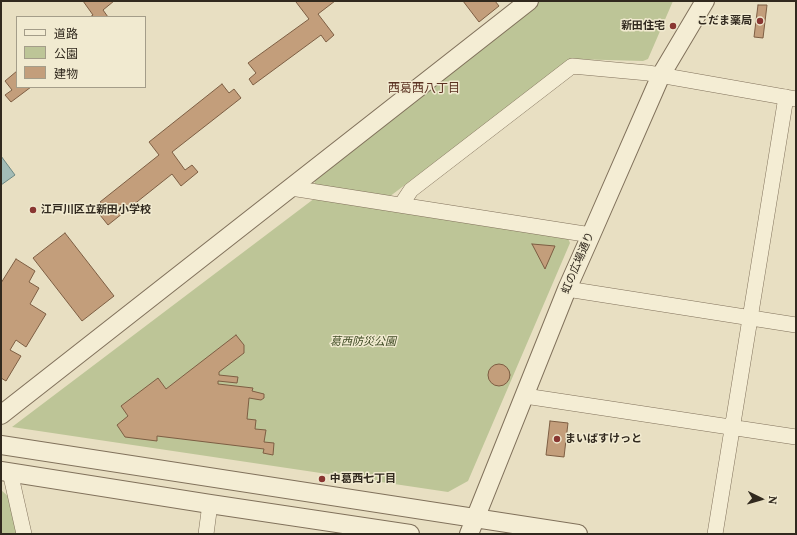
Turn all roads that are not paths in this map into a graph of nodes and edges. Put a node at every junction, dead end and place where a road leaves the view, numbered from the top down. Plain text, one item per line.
1 (529, 1) edge
2 (705, 1) edge
3 (661, 75) junction
4 (791, 98) edge
5 (291, 188) junction
6 (401, 205) junction
7 (591, 235) junction
8 (567, 289) junction
9 (751, 318) junction
10 (796, 325) edge
11 (525, 396) junction
12 (1, 415) edge
13 (733, 427) junction
14 (796, 437) edge
15 (1, 445) edge
16 (6, 471) edge
17 (210, 504) junction
18 (473, 526) edge
19 (24, 534) edge
20 (206, 534) edge
21 (410, 534) edge
22 (578, 534) edge
23 (715, 534) edge

1 - 5 street
2 - 3 street, 虹の広場通り
3 - 4 street
3 - 6 street
3 - 7 street, 虹の広場通り
4 - 9 street
5 - 6 street
5 - 12 street
6 - 7 street
7 - 8 street, 虹の広場通り
8 - 9 street
8 - 11 street, 虹の広場通り
9 - 10 street
9 - 13 street
11 - 13 street
11 - 18 street, 虹の広場通り
13 - 14 street
13 - 23 street
15 - 18 street
16 - 17 street
16 - 19 street
17 - 20 street
17 - 21 street
18 - 22 street

